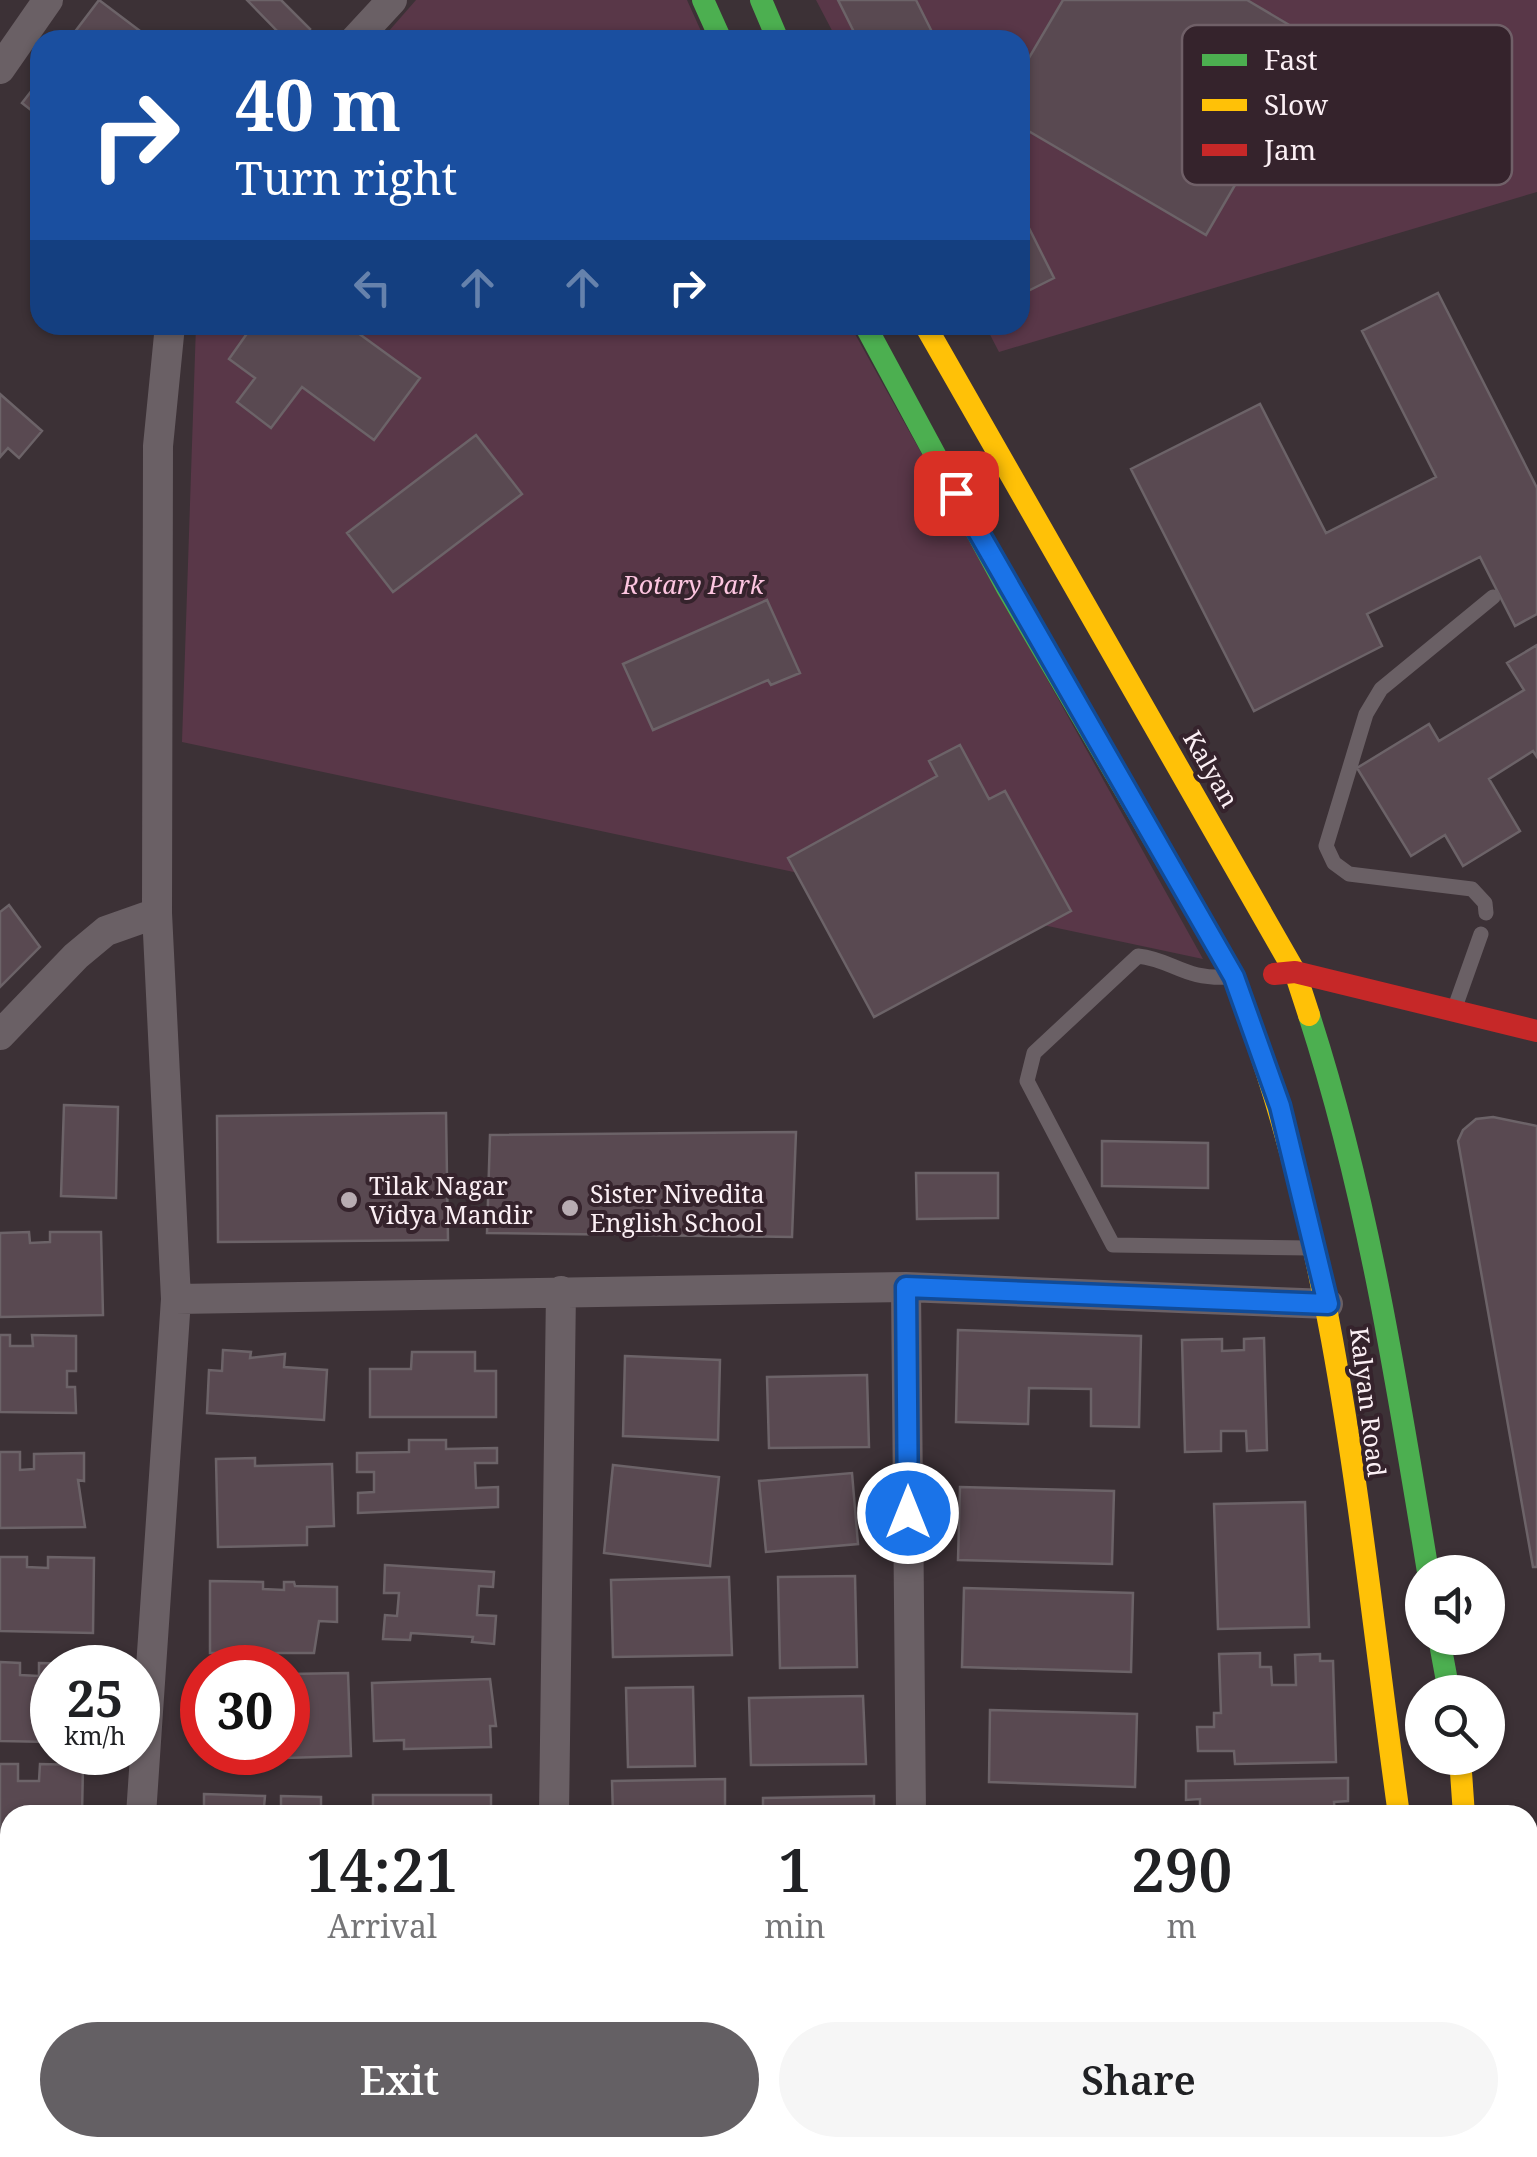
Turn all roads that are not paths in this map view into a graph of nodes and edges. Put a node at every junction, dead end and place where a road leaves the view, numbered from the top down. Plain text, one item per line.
1 (48, 0) edge
2 (392, 0) edge
3 (703, 0) edge
4 (762, 0) edge
5 (364, 30) edge
6 (716, 30) edge
7 (774, 30) edge
8 (0, 69) edge
9 (169, 335) edge
10 (869, 335) edge
11 (932, 335) edge
12 (1493, 597) dead end
13 (158, 913) junction
14 (1486, 913) dead end
15 (1481, 934) dead end
16 (1295, 972) junction
17 (1234, 977) junction
18 (1454, 1010) junction
19 (1537, 1030) edge
20 (0, 1035) edge
21 (1315, 1248) junction
22 (1378, 1270) joint
23 (906, 1287) junction
24 (560, 1291) junction
25 (176, 1298) junction
26 (1328, 1304) junction
27 (1425, 1555) edge
28 (1461, 1775) edge
29 (142, 1805) edge
30 (554, 1805) edge
31 (911, 1805) edge
32 (1398, 1805) edge
33 (1463, 1805) edge

1 - 8 street
2 - 5 street
3 - 6 main road
4 - 7 main road
9 - 13 street
10 - 17 main road, Kalyan Road
11 - 16 main road, Kalyan
12 - 14 lane
13 - 20 street
13 - 25 street
15 - 18 lane
16 - 17 main road
16 - 18 main road
16 - 22 main road, Kalyan
17 - 21 main road, Kalyan Road
17 - 21 lane
18 - 19 main road
21 - 26 main road, Kalyan Road
22 - 27 main road, Kalyan Road
23 - 24 street
23 - 26 street
23 - 31 street
24 - 25 street
24 - 30 street
25 - 29 street
26 - 32 main road, Kalyan Road
28 - 33 main road

